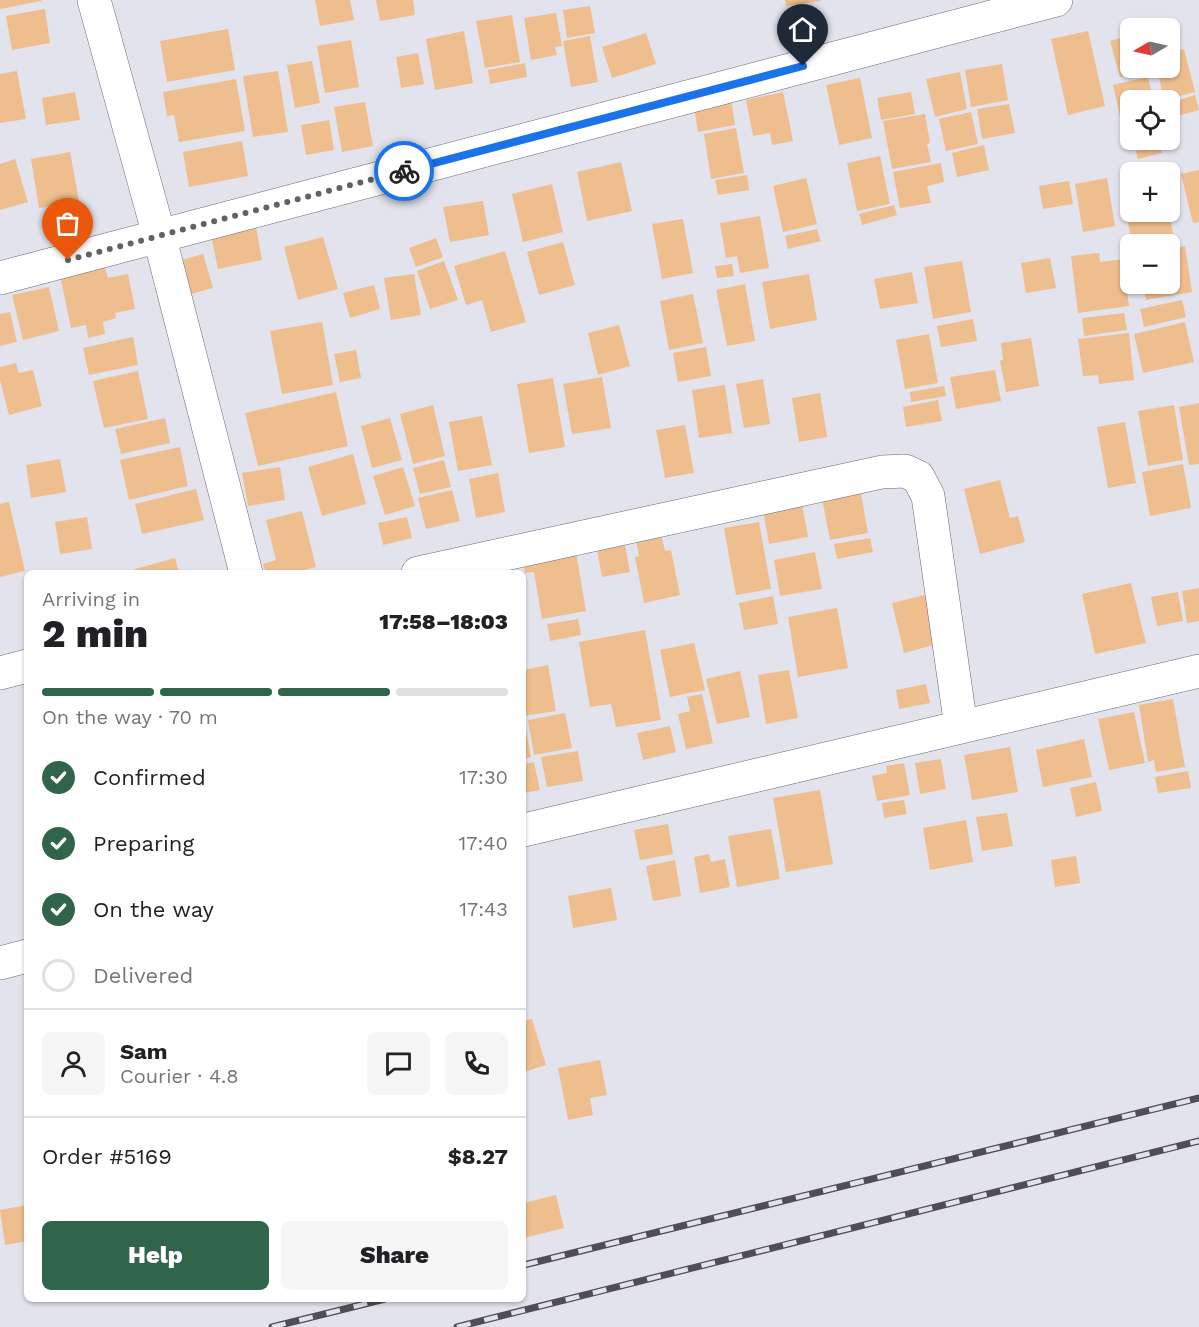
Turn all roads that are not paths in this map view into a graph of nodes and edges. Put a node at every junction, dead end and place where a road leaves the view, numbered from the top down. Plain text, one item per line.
1 (94, 0) edge
2 (1056, 0) edge
3 (159, 235) junction
4 (0, 278) edge
5 (245, 570) edge
6 (432, 570) edge
7 (24, 667) edge
8 (1199, 671) edge
9 (0, 673) edge
10 (961, 727) junction
11 (526, 830) edge
12 (24, 957) edge
13 (0, 963) edge

1 - 3 street
2 - 3 street
3 - 4 street
3 - 5 street
6 - 10 street
7 - 9 street
8 - 10 street
10 - 11 street
12 - 13 street

